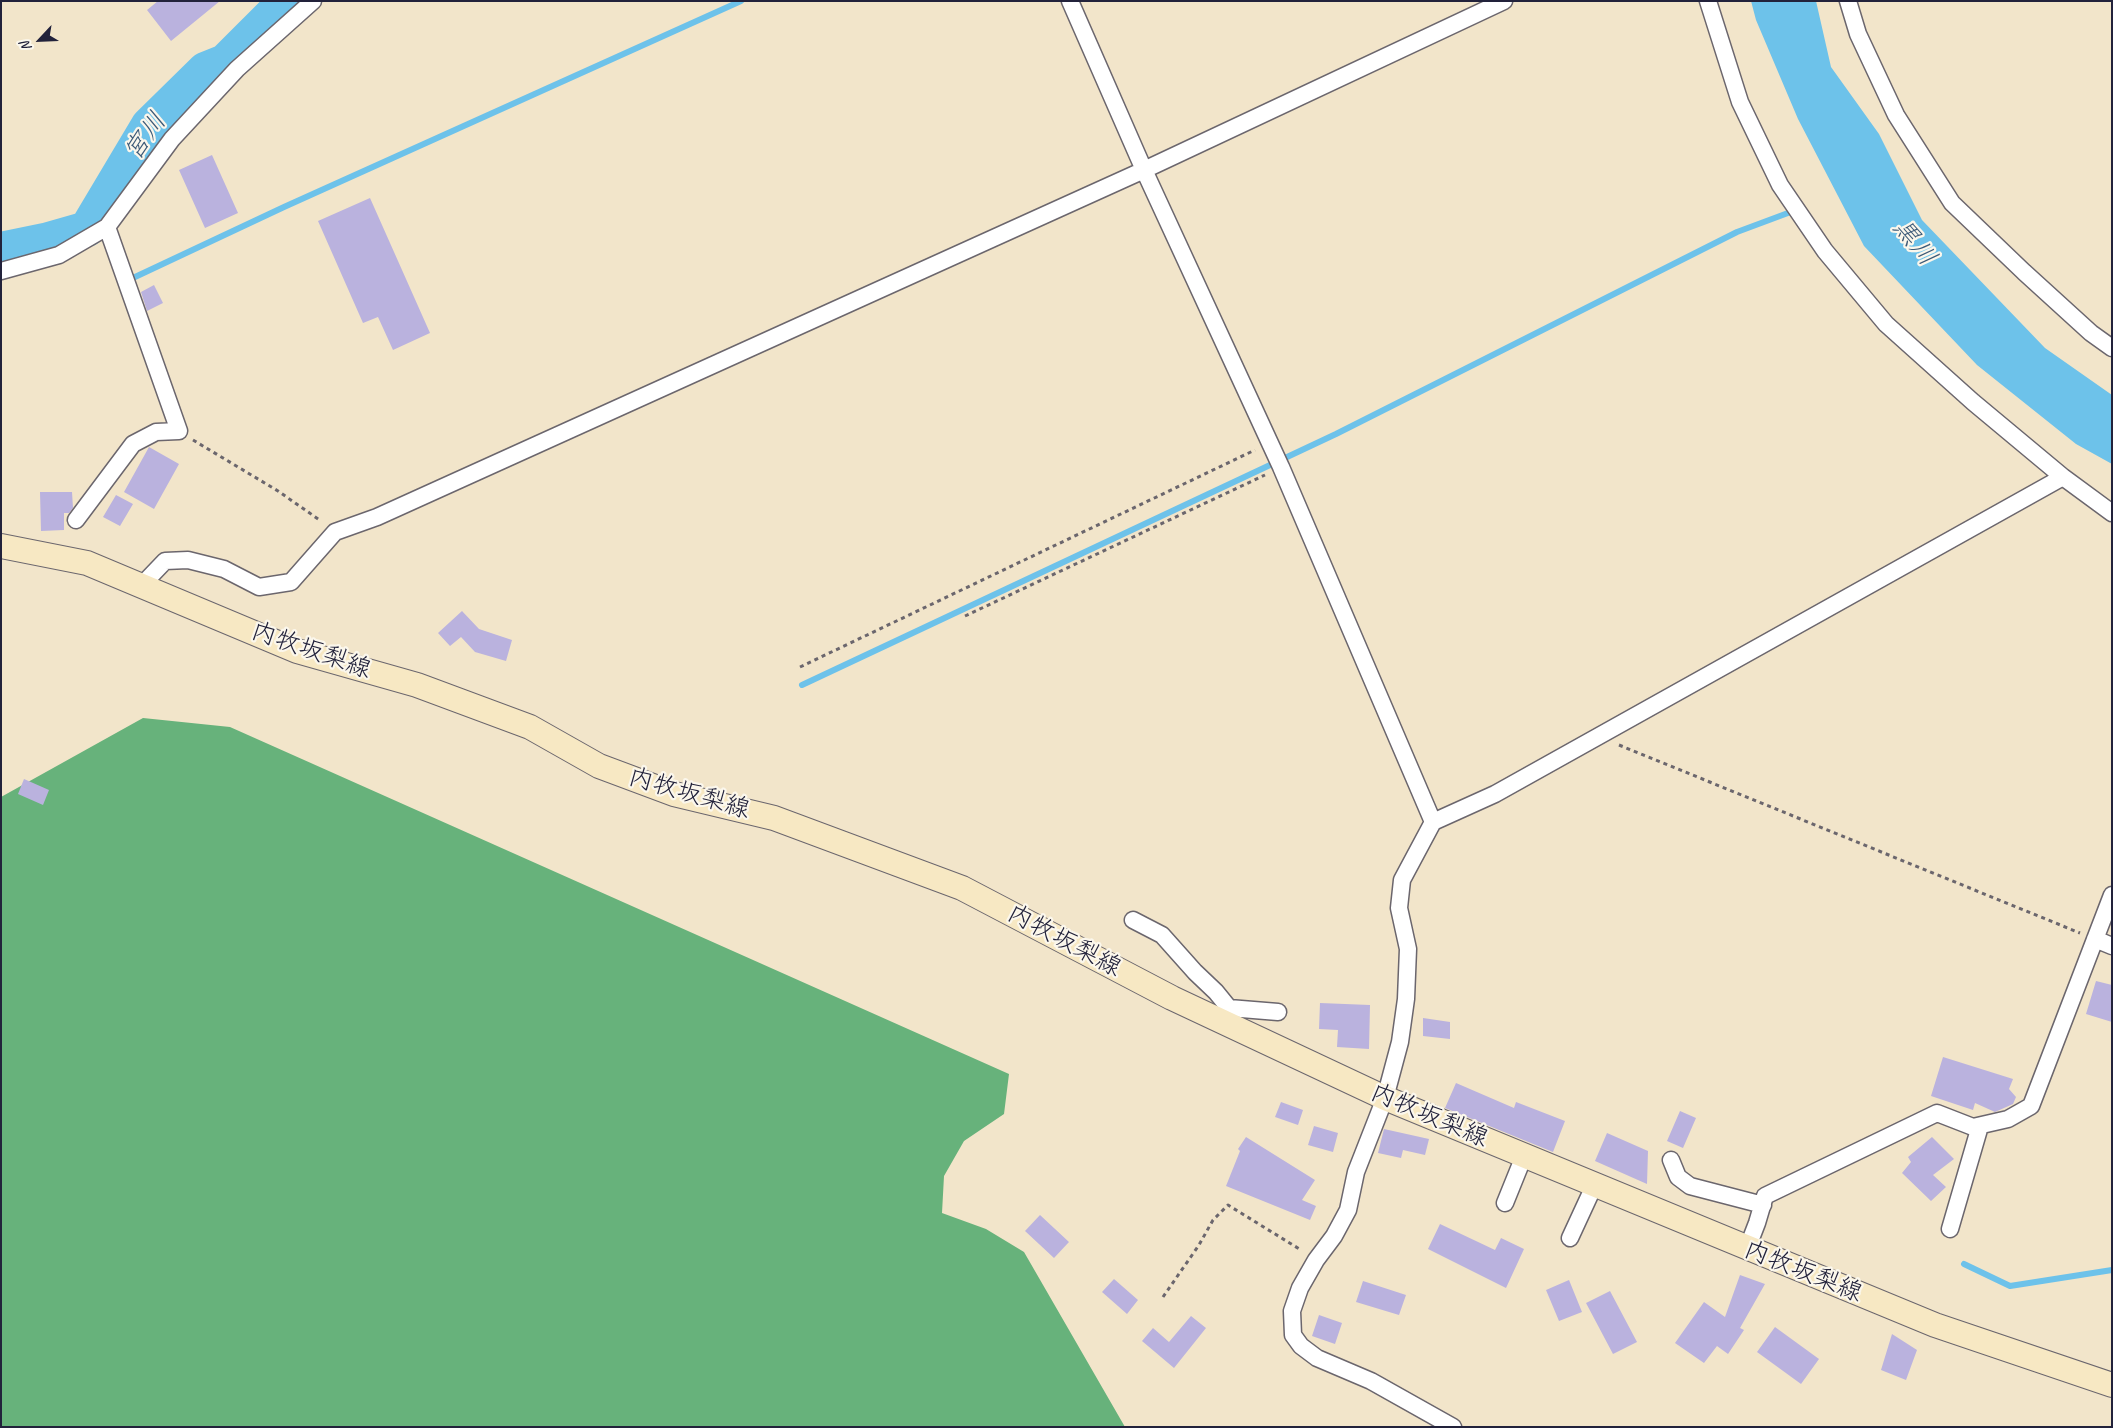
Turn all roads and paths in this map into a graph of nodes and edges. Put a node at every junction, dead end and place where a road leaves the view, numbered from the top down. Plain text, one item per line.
1 (313, 1) edge
2 (1070, 1) edge
3 (1504, 1) edge
4 (1708, 1) edge
5 (1848, 1) edge
6 (1144, 170) junction
7 (107, 227) junction
8 (1, 271) edge
9 (2112, 348) edge
10 (178, 431) junction
11 (1269, 443) junction
12 (1281, 467) junction
13 (2063, 477) junction
14 (2112, 513) edge
15 (76, 520) dead end
16 (335, 532) junction
17 (1, 546) edge
18 (142, 585) junction
19 (965, 616) dead end
20 (800, 667) dead end
21 (1599, 737) junction
22 (1433, 822) junction
23 (2112, 895) edge
24 (1132, 920) dead end
25 (2095, 939) junction
26 (2112, 946) edge
27 (1278, 1012) dead end
28 (1226, 1015) junction
29 (1385, 1098) junction
30 (1980, 1126) junction
31 (1524, 1156) junction
32 (1671, 1160) dead end
33 (1594, 1186) junction
34 (1505, 1203) dead end
35 (1762, 1204) junction
36 (1950, 1229) dead end
37 (1570, 1238) dead end
38 (1747, 1249) junction
39 (1316, 1260) junction
40 (1163, 1296) dead end
41 (2112, 1385) edge
42 (1454, 1427) edge

1 - 7 street
2 - 6 street
3 - 6 street
4 - 13 street
5 - 9 street
6 - 11 street
6 - 16 street
7 - 8 street
7 - 10 street
10 - 15 street
10 - 16 path
11 - 12 street
11 - 20 path
12 - 19 path
12 - 22 street
13 - 14 street
13 - 21 street
16 - 18 street
17 - 18 main road, 内牧坂梨線
18 - 28 main road, 内牧坂梨線
21 - 22 street
21 - 25 path
22 - 29 street
23 - 25 street
24 - 28 street
25 - 26 street
25 - 30 street
27 - 28 street
28 - 29 main road, 内牧坂梨線
29 - 31 main road, 内牧坂梨線
29 - 39 street
30 - 35 street
30 - 36 street
31 - 33 main road, 内牧坂梨線
31 - 34 street
32 - 35 street
33 - 37 street
33 - 38 main road, 内牧坂梨線
35 - 38 street
38 - 41 main road, 内牧坂梨線
39 - 40 path
39 - 42 street

